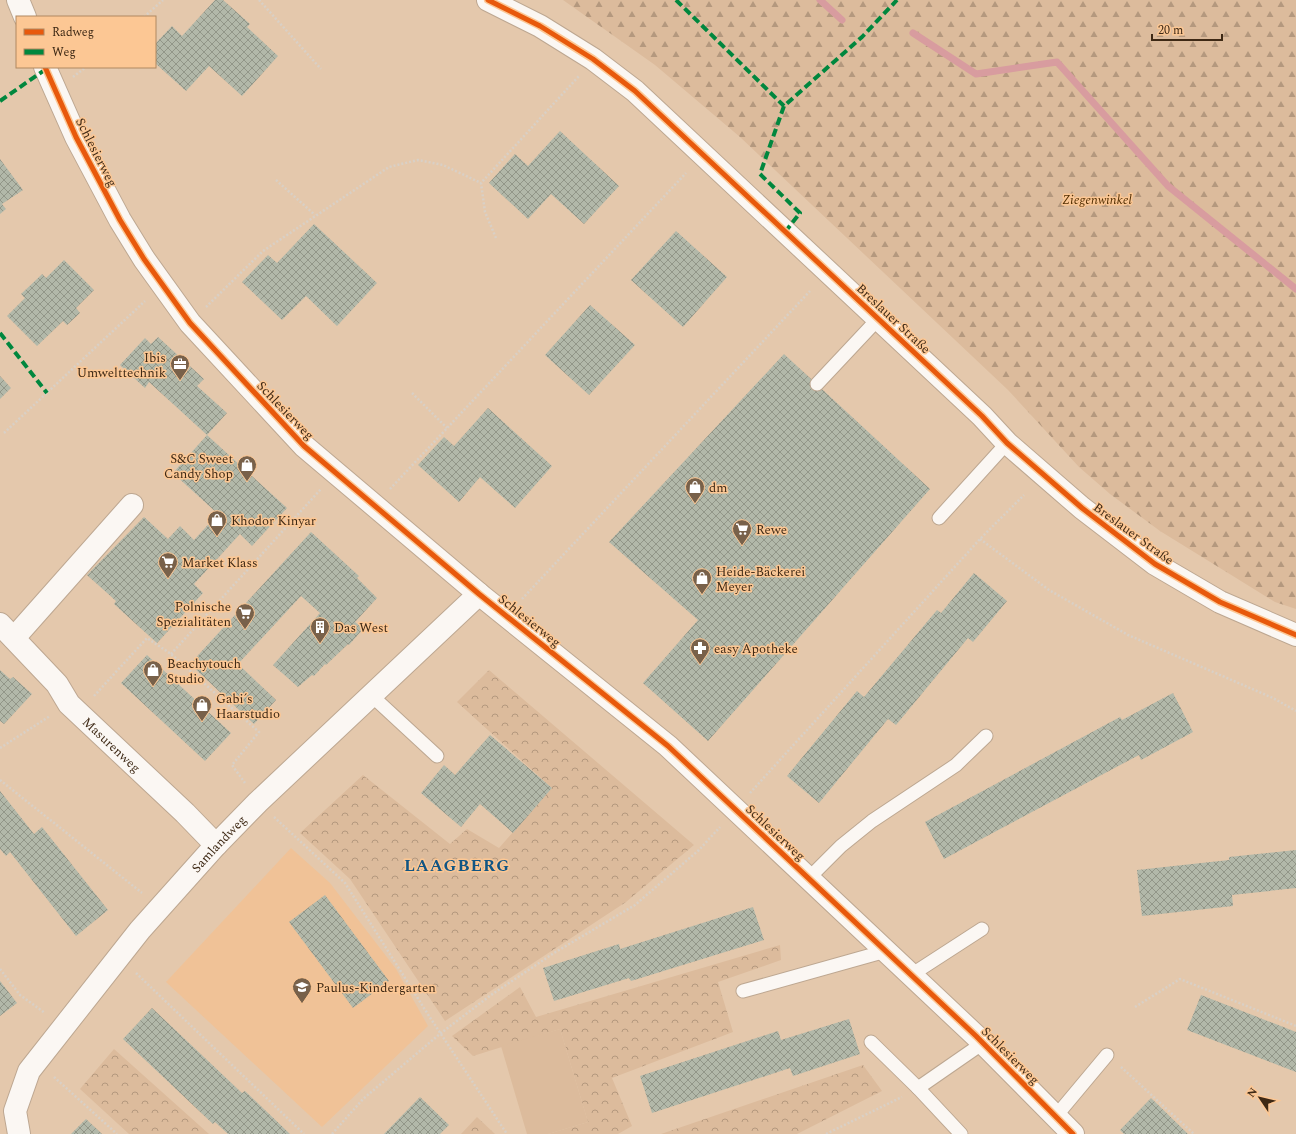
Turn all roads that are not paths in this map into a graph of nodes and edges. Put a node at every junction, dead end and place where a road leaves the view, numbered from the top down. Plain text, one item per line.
1 (18, 0) edge
2 (488, 0) edge
3 (24, 16) edge
4 (45, 68) edge
5 (878, 319) junction
6 (817, 384) dead end
7 (1007, 442) junction
8 (132, 505) dead end
9 (939, 518) dead end
10 (479, 594) junction
11 (7, 631) edge
12 (1296, 635) edge
13 (371, 695) junction
14 (986, 736) dead end
15 (437, 756) dead end
16 (216, 845) junction
17 (809, 878) junction
18 (982, 929) dead end
19 (886, 951) junction
20 (911, 975) junction
21 (743, 991) dead end
22 (871, 1042) dead end
23 (983, 1043) junction
24 (1107, 1055) road end
25 (918, 1088) junction
26 (1056, 1116) junction
27 (19, 1134) edge
28 (961, 1134) edge
29 (1073, 1134) edge

1 - 3 street
2 - 5 street, Breslauer Straße
4 - 10 street, Schlesierweg
5 - 6 lane
5 - 7 street, Breslauer Straße
7 - 9 lane
7 - 12 street, Breslauer Straße
8 - 11 street, Masurenweg
10 - 13 street, Samlandweg
10 - 17 street, Schlesierweg
11 - 16 street, Masurenweg
13 - 15 lane
13 - 16 street, Samlandweg
14 - 17 lane
16 - 27 street, Samlandweg
17 - 19 street, Schlesierweg
18 - 20 lane
19 - 20 street, Schlesierweg
19 - 21 lane
20 - 23 street, Schlesierweg
22 - 25 lane
23 - 25 lane
23 - 26 street, Schlesierweg
24 - 26 lane
25 - 28 lane
26 - 29 street, Schlesierweg

